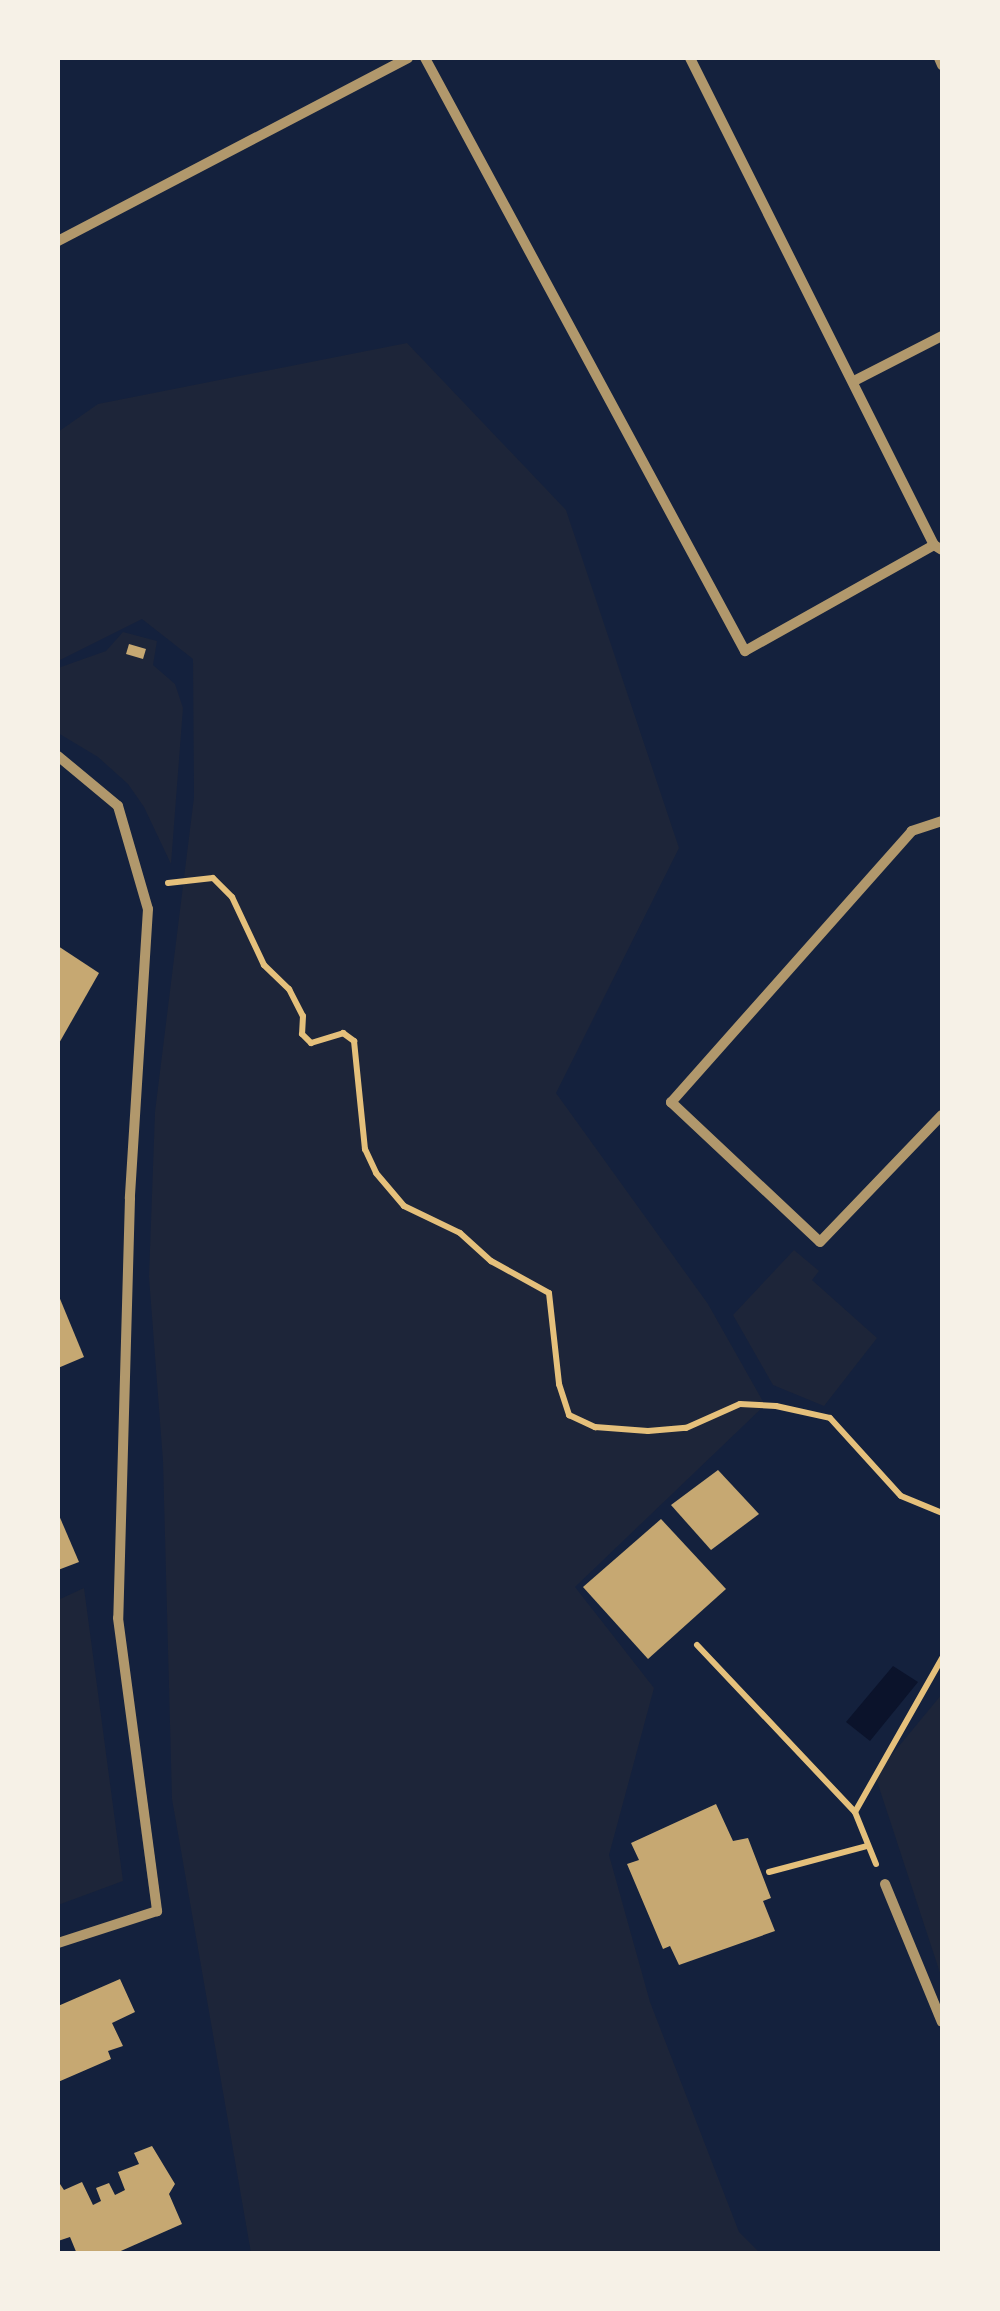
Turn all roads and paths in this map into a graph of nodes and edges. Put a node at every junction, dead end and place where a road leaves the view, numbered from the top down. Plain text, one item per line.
1 (408, 58) edge
2 (426, 58) edge
3 (690, 58) edge
4 (939, 58) edge
5 (942, 65) edge
6 (58, 241) edge
7 (942, 336) edge
8 (854, 381) junction
9 (938, 548) edge
10 (58, 756) edge
11 (942, 820) edge
12 (142, 888) junction
13 (942, 1114) edge
14 (942, 1513) edge
15 (698, 1645) dead end
16 (942, 1658) edge
17 (855, 1812) junction
18 (867, 1846) junction
19 (769, 1872) dead end
20 (885, 1884) joint
21 (58, 1943) edge
22 (942, 2022) edge

1 - 6 street
2 - 9 street
3 - 8 street
4 - 5 street
7 - 8 street
8 - 9 street
10 - 12 street
11 - 13 street
12 - 14 path
12 - 21 street
15 - 17 path
16 - 17 path
17 - 18 path
18 - 19 path
18 - 20 path
20 - 22 street

